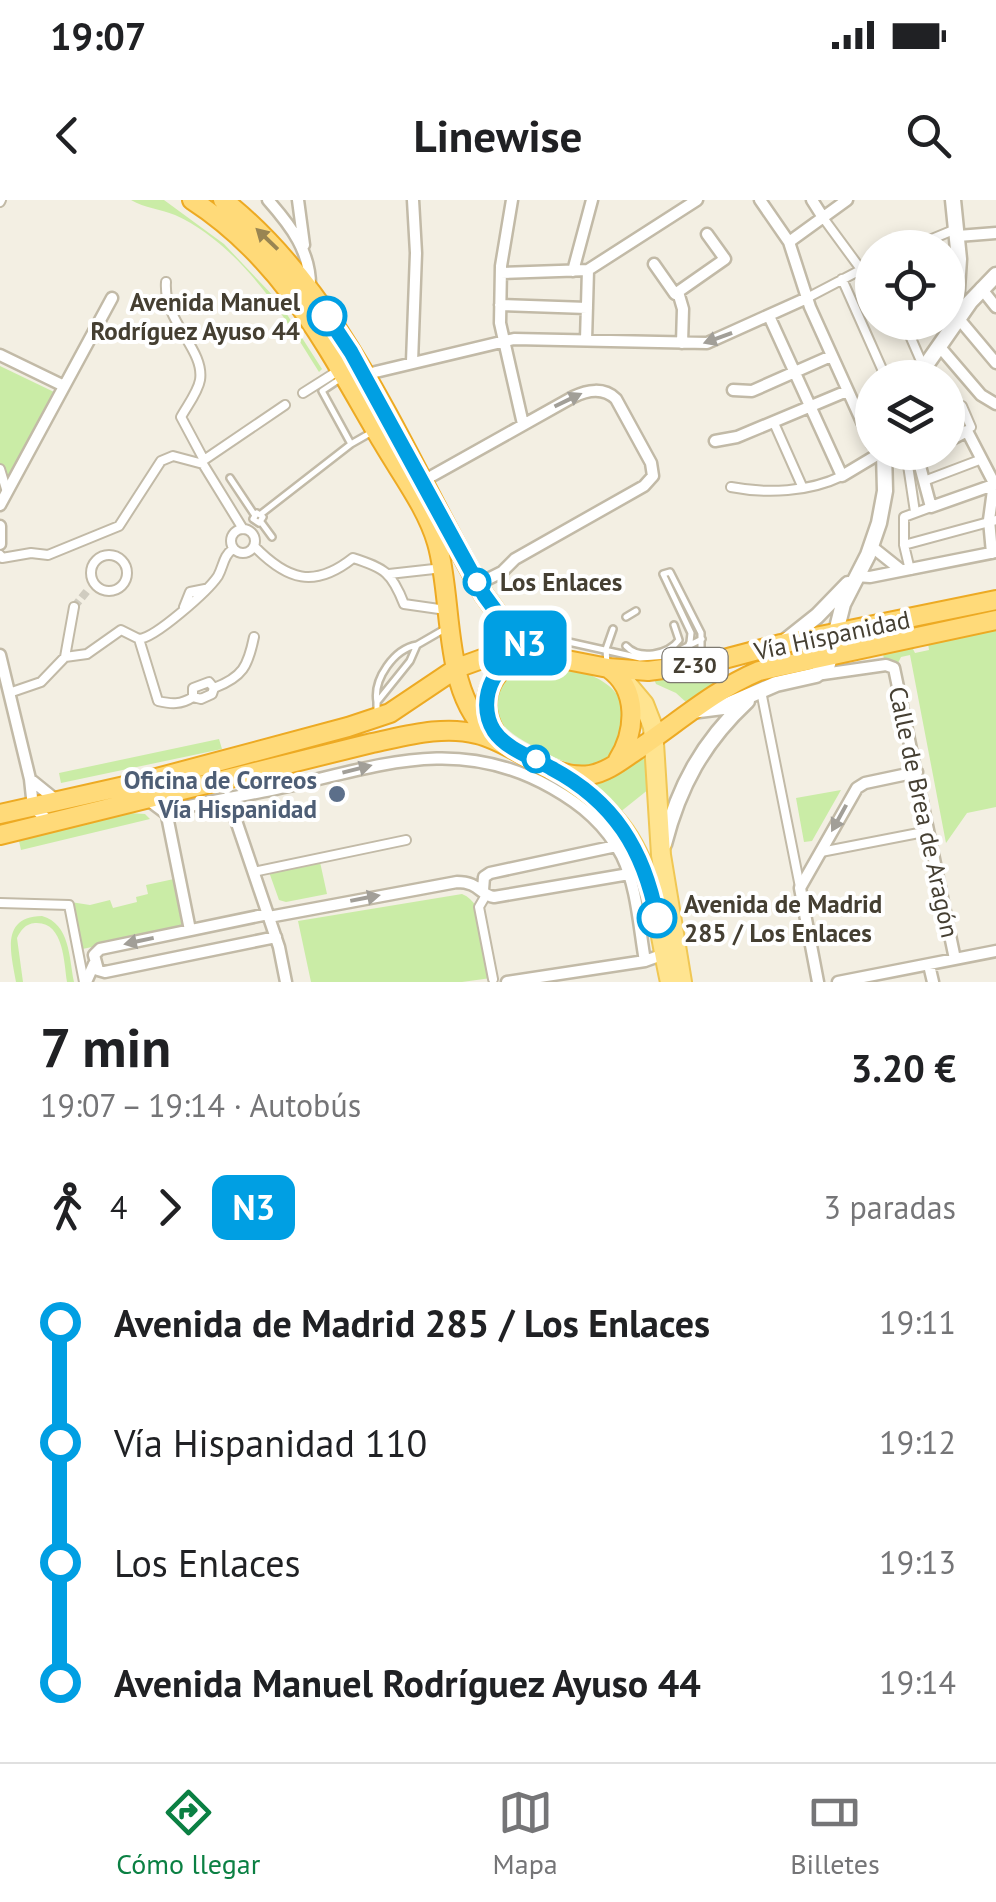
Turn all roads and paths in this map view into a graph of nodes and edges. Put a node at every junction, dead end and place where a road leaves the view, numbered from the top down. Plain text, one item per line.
1 (192, 200) edge
2 (224, 200) edge
3 (268, 200) edge
4 (298, 200) edge
5 (413, 200) edge
6 (512, 200) edge
7 (592, 200) edge
8 (697, 200) edge
9 (760, 200) edge
10 (812, 200) edge
11 (847, 200) edge
12 (953, 200) edge
13 (824, 219) junction
14 (957, 230) edge
15 (965, 232) edge
16 (707, 234) dead end
17 (996, 234) edge
18 (788, 242) junction
19 (304, 250) junction
20 (855, 261) edge
21 (654, 264) dead end
22 (588, 270) junction
23 (573, 271) junction
24 (855, 271) edge
25 (501, 273) junction
26 (996, 275) edge
27 (842, 279) junction
28 (166, 282) dead end
29 (310, 289) junction
30 (979, 291) junction
31 (678, 292) junction
32 (965, 292) edge
33 (112, 298) dead end
34 (807, 298) junction
35 (500, 305) junction
36 (996, 307) edge
37 (587, 308) junction
38 (965, 308) edge
39 (770, 316) junction
40 (965, 336) edge
41 (506, 340) junction
42 (586, 340) junction
43 (943, 340) edge
44 (682, 344) junction
45 (939, 346) junction
46 (0, 355) edge
47 (831, 356) junction
48 (878, 360) edge
49 (929, 360) edge
50 (412, 362) junction
51 (996, 363) edge
52 (795, 372) junction
53 (349, 379) junction
54 (64, 386) junction
55 (733, 390) dead end
56 (847, 391) junction
57 (304, 392) dead end
58 (996, 404) edge
59 (285, 405) dead end
60 (811, 407) junction
61 (855, 408) edge
62 (965, 416) edge
63 (774, 423) junction
64 (523, 424) junction
65 (969, 429) junction
66 (375, 430) junction
67 (965, 431) edge
68 (715, 442) dead end
69 (352, 444) junction
70 (982, 460) junction
71 (204, 462) junction
72 (855, 468) edge
73 (0, 469) edge
74 (883, 470) edge
75 (915, 470) edge
76 (920, 470) edge
77 (842, 476) junction
78 (230, 478) dead end
79 (924, 481) junction
80 (422, 482) junction
81 (995, 483) edge
82 (802, 486) junction
83 (731, 487) dead end
84 (7, 492) junction
85 (0, 505) edge
86 (931, 506) junction
87 (915, 512) junction
88 (259, 517) junction
89 (992, 520) edge
90 (0, 526) edge
91 (243, 529) junction
92 (272, 537) dead end
93 (0, 544) edge
94 (904, 545) junction
95 (254, 546) junction
96 (872, 546) junction
97 (233, 549) junction
98 (994, 552) edge
99 (0, 555) edge
100 (434, 569) dead end
101 (906, 570) junction
102 (388, 574) junction
103 (856, 576) junction
104 (478, 584) junction
105 (90, 586) joint
106 (996, 600) edge
107 (843, 604) junction
108 (74, 608) tunnel mouth
109 (439, 609) dead end
110 (636, 612) dead end
111 (626, 617) dead end
112 (996, 620) edge
113 (674, 624) dead end
114 (450, 626) junction
115 (864, 627) junction
116 (613, 628) dead end
117 (511, 630) junction
118 (834, 633) junction
119 (544, 636) junction
120 (254, 637) dead end
121 (144, 639) junction
122 (702, 639) junction
123 (690, 642) junction
124 (781, 644) junction
125 (417, 645) junction
126 (626, 646) dead end
127 (533, 653) junction
128 (832, 654) junction
129 (0, 655) edge
130 (65, 657) junction
131 (709, 663) junction
132 (611, 664) junction
133 (891, 665) joint
134 (457, 668) junction
135 (677, 668) junction
136 (816, 676) junction
137 (214, 688) junction
138 (10, 693) junction
139 (756, 694) junction
140 (192, 697) junction
141 (377, 710) junction
142 (690, 712) junction
143 (654, 738) junction
144 (502, 742) junction
145 (615, 764) junction
146 (917, 772) junction
147 (561, 773) junction
148 (30, 779) junction
149 (138, 783) junction
150 (228, 798) junction
151 (150, 800) junction
152 (62, 801) junction
153 (33, 807) junction
154 (166, 811) junction
155 (0, 814) edge
156 (52, 824) junction
157 (930, 830) junction
158 (0, 835) edge
159 (406, 840) dead end
160 (616, 846) junction
161 (821, 852) junction
162 (661, 854) junction
163 (253, 872) junction
164 (629, 874) junction
165 (800, 888) junction
166 (485, 892) junction
167 (0, 903) edge
168 (269, 915) junction
169 (672, 922) junction
170 (190, 930) junction
171 (276, 937) junction
172 (996, 951) edge
173 (664, 957) junction
174 (955, 959) junction
175 (645, 960) junction
176 (94, 964) junction
177 (929, 965) junction
178 (493, 979) dead end
179 (85, 982) edge
180 (286, 982) edge
181 (507, 982) edge
182 (670, 982) edge
183 (682, 982) edge
184 (818, 982) edge
185 (838, 982) edge
186 (933, 982) edge

1 - 53 highway
29 -> 2 highway
3 - 19 street
4 - 19 street
5 - 50 street
6 - 25 street
7 - 23 street
8 - 22 street
9 - 18 street
10 - 13 street
11 - 13 street
12 - 14 street
13 - 18 street
13 - 20 street
15 - 17 street
16 - 31 street
18 - 34 street
19 - 29 street
21 - 31 street
22 - 23 street
22 - 37 street
23 - 25 street
24 - 27 street
25 - 35 street
26 - 30 street
27 - 34 street
27 - 48 street
28 - 71 street
29 - 53 highway
30 - 32 street
30 - 36 street
30 - 38 street
31 - 44 street
33 - 54 street
34 - 39 street
34 - 47 street
35 - 37 street
35 - 41 street
37 - 42 street
39 -> 44 street
39 - 52 street
40 - 51 street
41 - 42 street
41 - 50 street
41 - 64 street
42 - 44 street
43 - 45 street
45 - 49 street
45 - 58 street
46 - 54 street
47 - 52 street
47 - 56 street
50 - 53 street
52 - 55 street
52 - 60 street
53 - 57 street
53 - 66 highway
53 - 69 lane
53 - 80 highway
54 - 84 street
56 - 60 street
56 - 61 street
59 - 71 street
60 - 63 street
60 - 77 street
62 - 65 street
63 - 68 street
63 - 82 street
64 - 80 street
64 -> 104 street
65 - 67 street
65 - 70 street
66 - 69 lane
66 - 114 highway
69 - 88 lane
70 - 79 street
70 - 81 street
71 - 91 street
71 - 99 street
72 - 77 street
73 - 84 street
74 - 96 street
75 - 87 street
76 - 79 street
77 - 82 street
78 - 88 lane
79 - 86 street
80 - 104 highway
81 - 86 street
81 - 89 street
82 - 83 street
84 - 85 street
86 - 87 street
87 - 94 street
88 - 92 lane
89 - 94 street
89 - 98 street
90 - 93 street
91 - 95 street
91 - 97 street
94 - 101 street
95 - 97 street
95 - 102 street
96 - 101 street
96 - 103 street
97 - 121 street
98 - 101 street
100 - 102 street
101 - 103 street
102 - 109 street
103 - 107 street
103 - 124 street
104 - 117 highway
105 - 105 street
106 - 115 highway, Vía Hispanidad / Z-30
107 - 115 street
107 - 118 street
108 - 130 street
110 - 111 lane
112 - 128 highway, Vía Hispanidad / Z-30
113 - 126 lane
114 - 125 lane
114 - 134 highway
115 - 118 highway, Vía Hispanidad / Z-30
116 - 132 lane
117 - 119 lane
117 - 127 highway
118 - 124 highway, Vía Hispanidad / Z-30
118 - 128 street
119 - 127 lane
119 - 132 lane
120 - 137 street
121 - 130 street
121 - 140 street
122 - 123 lane
122 - 123 lane
122 - 131 lane
123 - 132 lane
123 - 135 lane
124 - 131 highway, Vía Hispanidad / Z-30
125 - 141 lane
125 - 141 lane
127 - 132 highway, Vía Hispanidad / Z-30
127 - 134 highway, Vía Hispanidad / Z-30
127 - 144 highway
128 - 136 street
128 - 142 highway, Vía Hispanidad / Z-30
129 - 138 street
130 - 138 street
131 - 135 highway, Vía Hispanidad / Z-30
132 - 135 highway, Vía Hispanidad / Z-30
132 - 143 main road
132 - 145 highway, Z-30
133 - 136 street, Vía Hispanidad
133 - 146 street, Calle de Brea de Aragón
134 - 141 highway, Vía Hispanidad / Z-30
134 - 144 highway
136 - 139 street, Vía Hispanidad
137 - 140 street
137 - 140 street
138 - 148 street
139 - 142 street, Vía Hispanidad
139 - 162 street
139 - 165 street
141 - 149 highway, Vía Hispanidad / Z-30
142 - 143 highway, Vía Hispanidad / Z-30
143 - 145 highway, Vía Hispanidad / Z-30
143 - 162 main road
144 - 147 highway
144 - 151 highway
145 - 147 highway, Vía Hispanidad / Z-30
146 - 157 street, Calle de Brea de Aragón
146 -> 161 street
147 - 173 main road
148 - 152 street
148 - 153 street
149 - 151 street
149 - 152 highway, Vía Hispanidad / Z-30
150 - 154 street
150 -> 160 street
150 - 163 street
151 - 154 street
151 - 156 highway
152 - 153 highway, Vía Hispanidad / Z-30
153 - 155 highway, Vía Hispanidad / Z-30
153 - 156 street
154 - 170 street
156 - 158 highway
157 - 161 street
157 - 174 street, Calle de Brea de Aragón
159 - 163 street
160 - 164 street
160 - 166 street
161 - 165 street
162 - 169 main road
163 - 168 street
164 - 166 street
164 - 175 street
165 - 184 street
168 -> 166 street
166 - 178 street
167 - 179 street
168 - 170 street
168 - 171 street
169 - 173 street
169 - 183 main road
170 -> 176 street
171 - 176 street
171 - 180 street
172 - 174 street
173 - 175 street
173 - 182 main road
174 - 177 street
175 - 181 street
176 - 179 street
177 - 185 street
177 - 186 street

